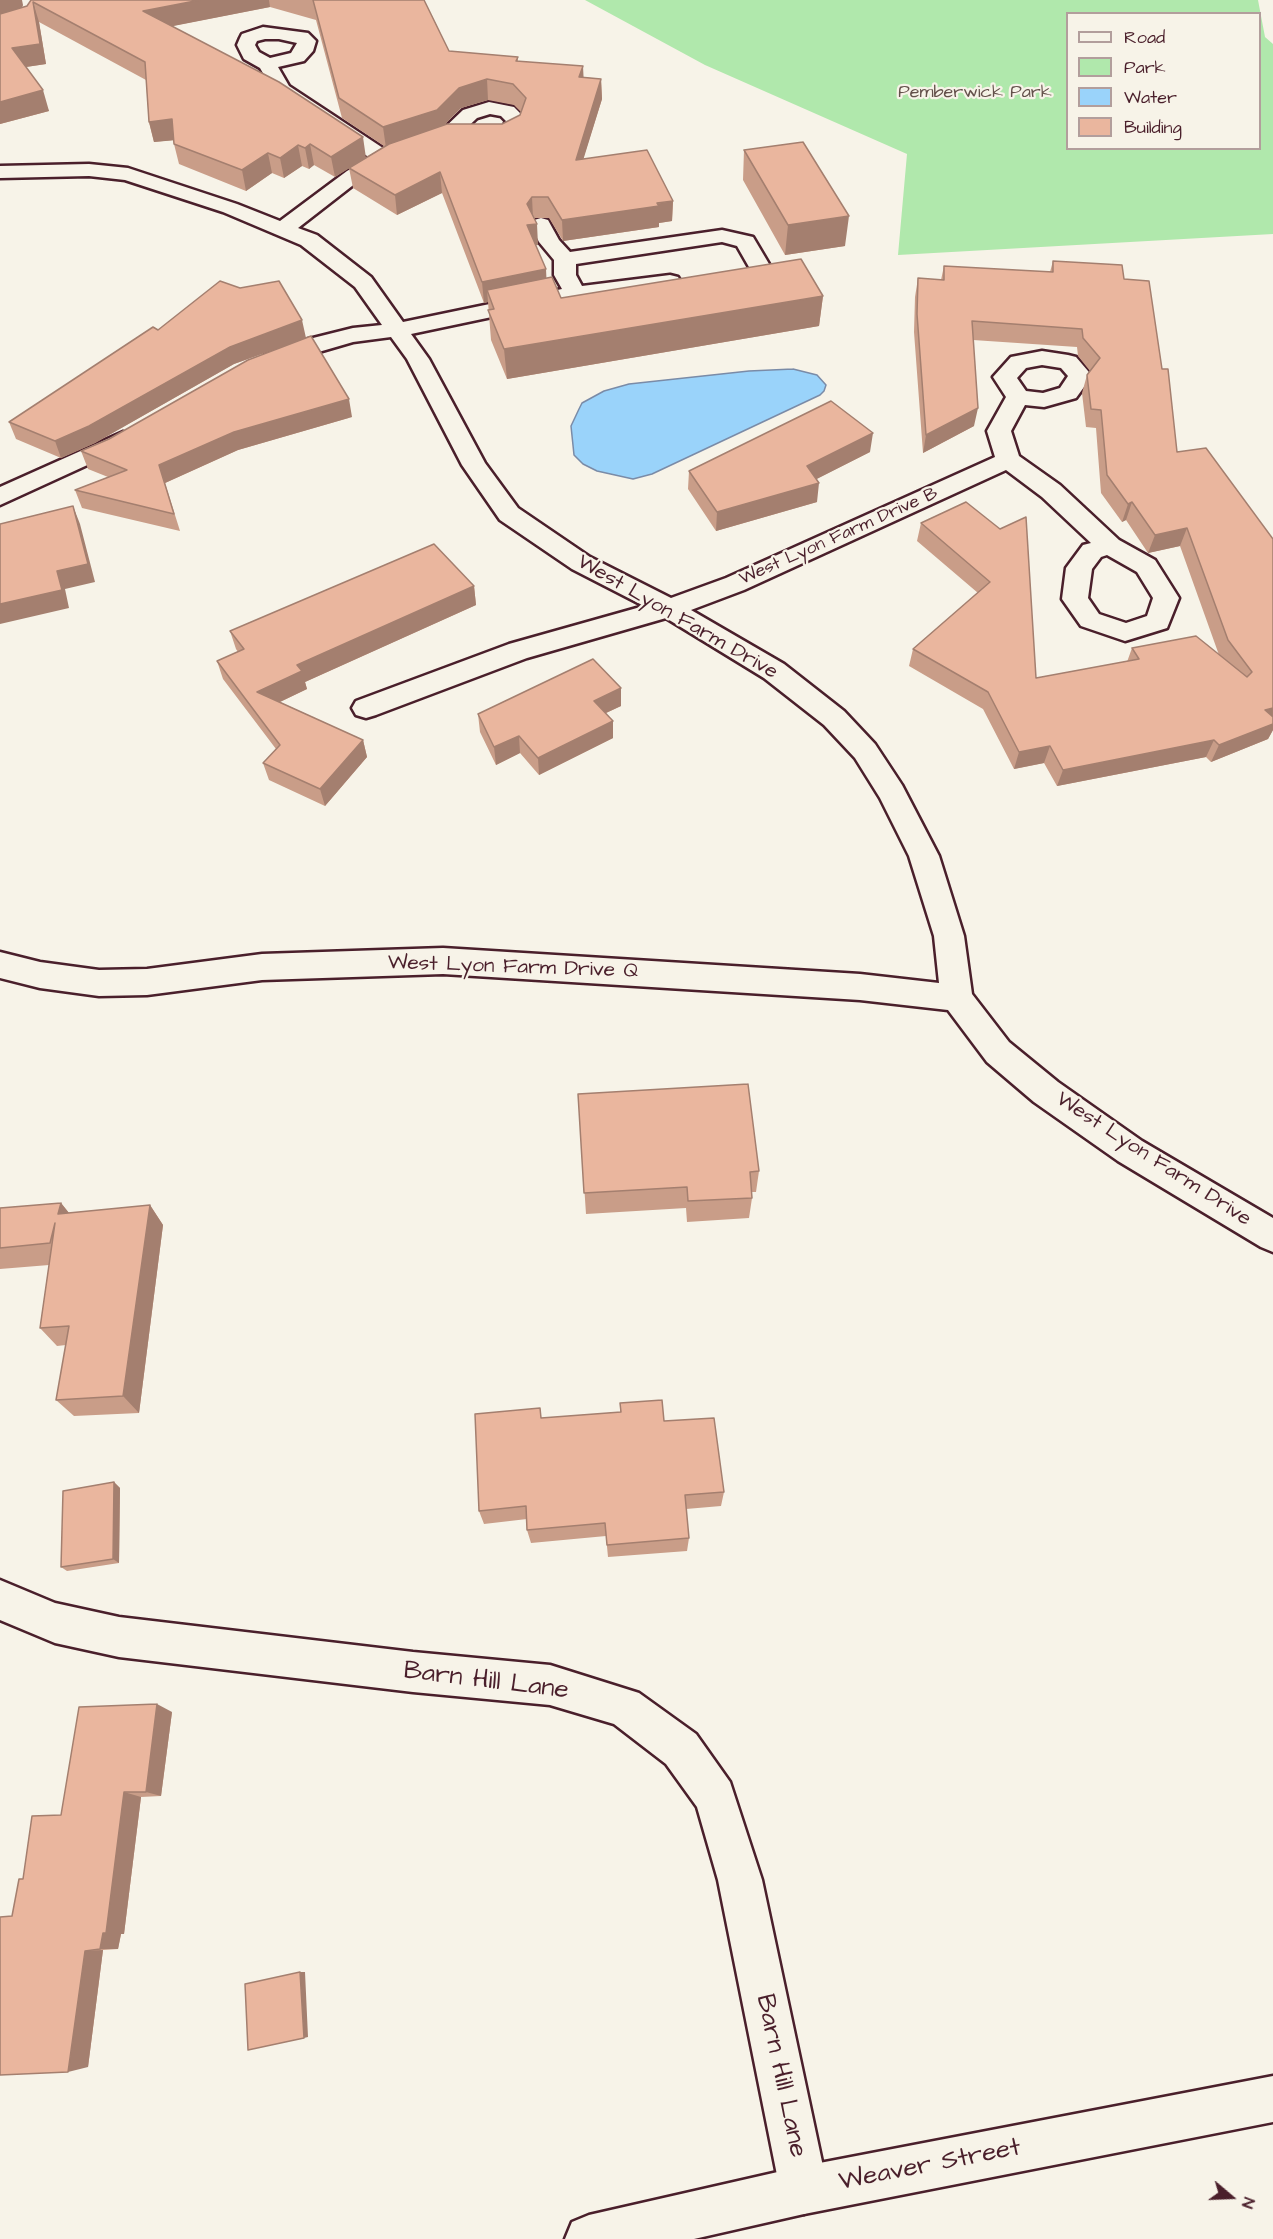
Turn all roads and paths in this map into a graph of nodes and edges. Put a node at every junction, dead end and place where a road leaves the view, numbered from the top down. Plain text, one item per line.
1 (267, 64) dead end
2 (447, 136) edge
3 (384, 158) junction
4 (0, 172) edge
5 (542, 224) dead end
6 (283, 229) junction
7 (565, 260) junction
8 (784, 267) edge
9 (696, 279) edge
10 (576, 294) junction
11 (396, 330) junction
12 (254, 367) edge
13 (1018, 397) dead end
14 (144, 429) edge
15 (1008, 460) junction
16 (0, 497) edge
17 (1110, 546) dead end
18 (669, 608) junction
19 (366, 708) dead end
20 (0, 965) edge
21 (957, 998) junction
22 (1273, 1236) edge
23 (0, 1600) edge
24 (1273, 2099) edge
25 (804, 2190) junction
26 (589, 2239) edge

1 - 3 street
2 - 3 street
3 - 6 street
4 - 6 street, West Lyon Farm Drive
5 - 7 street
6 - 11 street, West Lyon Farm Drive
7 - 8 street
7 - 10 street
9 - 10 street
10 - 11 street
11 - 12 street
11 - 18 street, West Lyon Farm Drive
13 - 15 street
14 - 16 street
15 - 17 street
15 - 18 street, West Lyon Farm Drive B
18 - 19 street, West Lyon Farm Drive B
18 - 21 street, West Lyon Farm Drive
20 - 21 street, West Lyon Farm Drive Q
21 - 22 street, West Lyon Farm Drive
23 - 25 street, Barn Hill Lane
24 - 25 street, Weaver Street
25 - 26 street, Weaver Street

